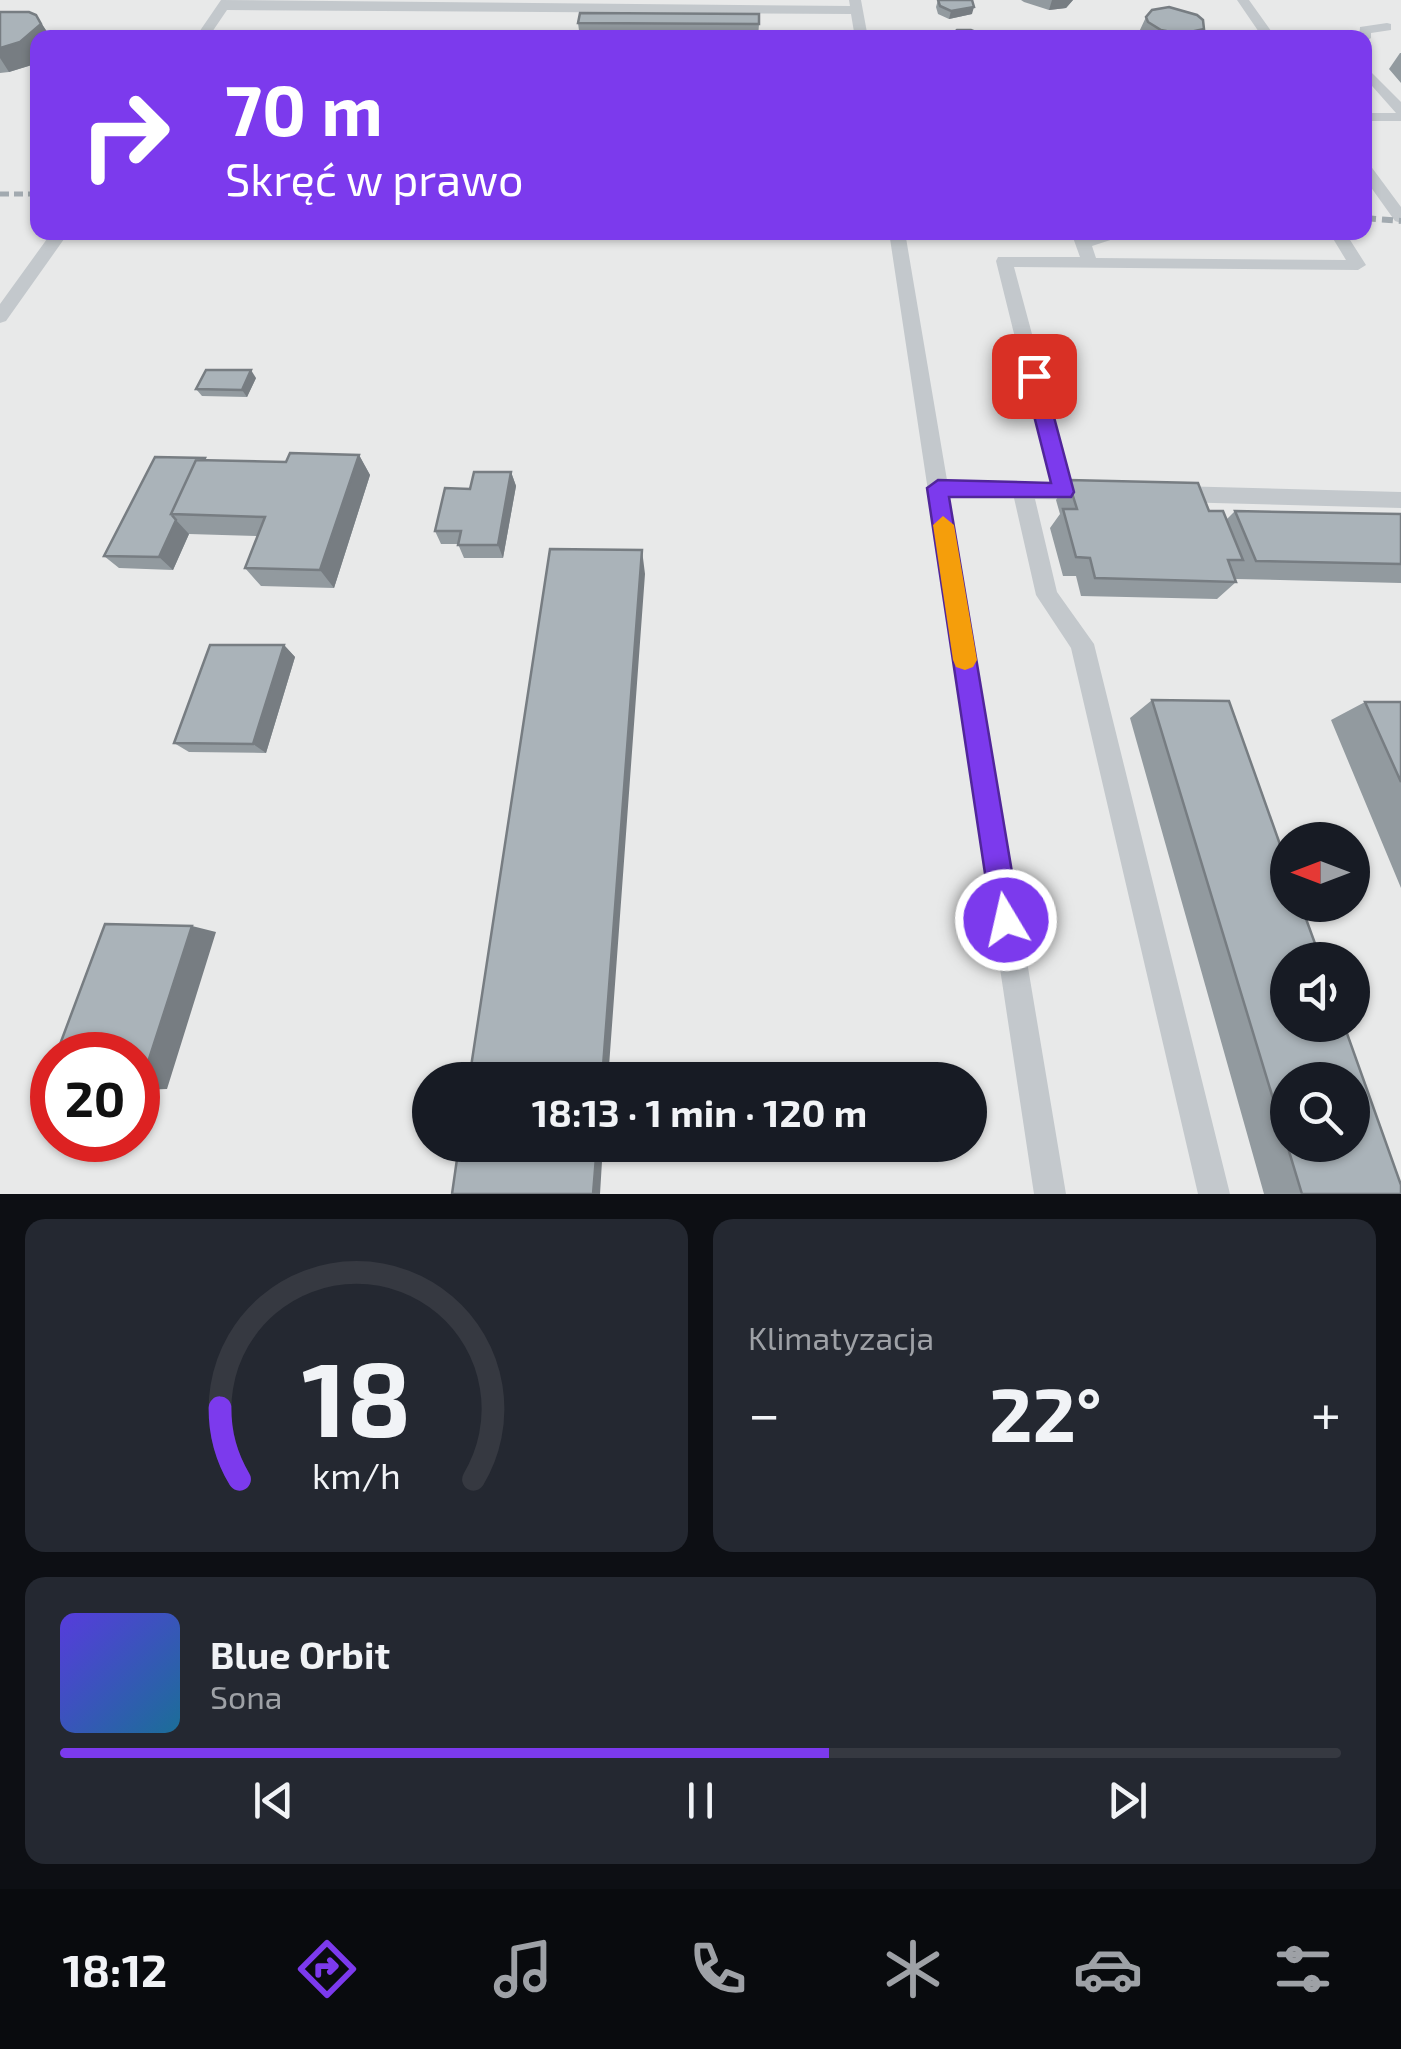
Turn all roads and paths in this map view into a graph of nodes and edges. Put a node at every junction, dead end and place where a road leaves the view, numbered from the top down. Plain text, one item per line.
1 (1243, 0) edge
2 (225, 3) edge
3 (856, 5) edge
4 (1387, 27) dead end
5 (206, 30) edge
6 (861, 30) edge
7 (1264, 30) edge
8 (1364, 30) edge
9 (1372, 79) edge
10 (1401, 114) edge
11 (1372, 116) edge
12 (1372, 178) edge
13 (1401, 218) edge
14 (56, 240) edge
15 (898, 240) edge
16 (1082, 240) edge
17 (1342, 240) edge
18 (1090, 263) junction
19 (0, 317) edge
20 (938, 488) junction
21 (1022, 490) junction
22 (1064, 492) junction
23 (1104, 492) edge
24 (1163, 494) edge
25 (1401, 500) edge
26 (1050, 1194) edge
27 (1214, 1194) edge

1 - 7 lane
2 - 3 lane
2 - 5 lane
3 - 6 lane
4 - 8 lane
9 - 10 lane
10 - 11 lane
12 - 13 lane
14 - 19 lane
15 - 20 lane
16 - 18 lane
17 - 18 lane
18 - 22 lane
20 - 21 lane
20 - 26 lane
21 - 22 lane
21 - 27 lane
22 - 23 lane
24 - 25 lane

